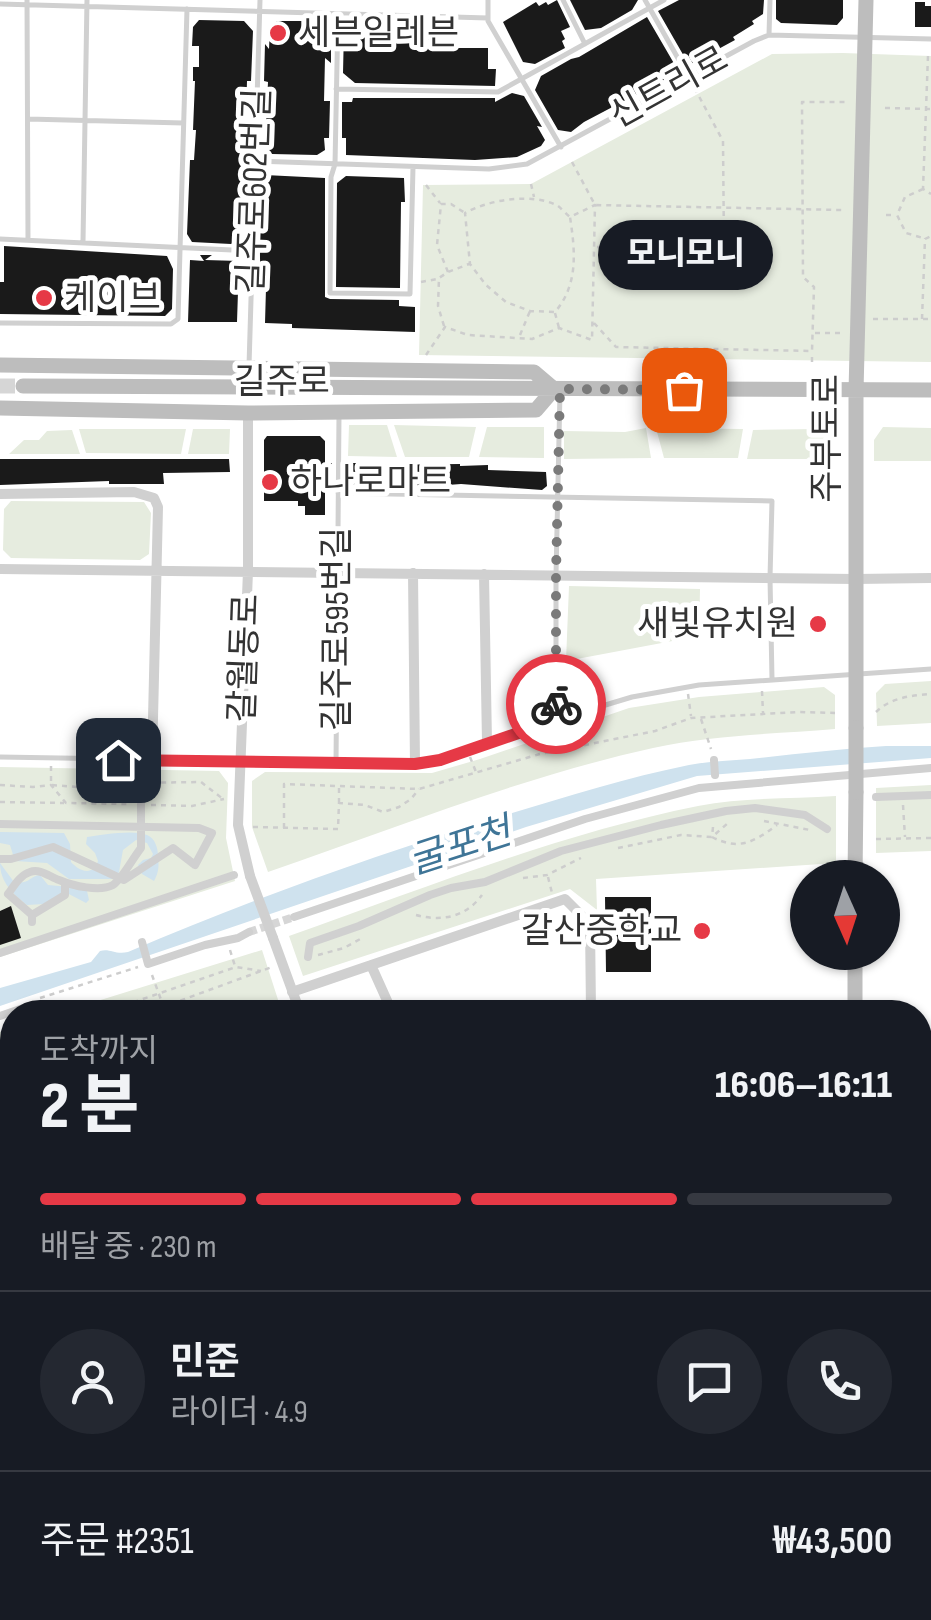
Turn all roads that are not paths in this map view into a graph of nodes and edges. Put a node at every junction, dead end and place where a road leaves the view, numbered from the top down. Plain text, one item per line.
1 (260, 0) edge
2 (488, 0) edge
3 (563, 0) edge
4 (645, 0) edge
5 (664, 0) edge
6 (770, 0) edge
7 (866, 0) edge
8 (27, 3) edge
9 (87, 3) edge
10 (0, 4) edge
11 (650, 8) junction
12 (186, 9) junction
13 (260, 12) junction
14 (338, 14) junction
15 (488, 18) junction
16 (769, 35) junction
17 (866, 37) junction
18 (931, 39) edge
19 (585, 44) junction
20 (688, 77) junction
21 (522, 79) junction
22 (336, 90) junction
23 (28, 119) junction
24 (85, 120) junction
25 (184, 123) junction
26 (561, 148) junction
27 (256, 162) junction
28 (335, 164) junction
29 (414, 167) junction
30 (0, 239) edge
31 (28, 239) junction
32 (83, 242) junction
33 (180, 247) junction
34 (253, 250) junction
35 (0, 323) edge
36 (4, 368) edge
37 (249, 370) junction
38 (23, 386) tunnel mouth
39 (557, 389) junction
40 (931, 390) edge
41 (856, 391) junction
42 (0, 398) edge
43 (7, 408) edge
44 (248, 412) junction
45 (339, 412) junction
46 (338, 493) junction
47 (0, 494) edge
48 (558, 496) junction
49 (0, 569) edge
50 (156, 570) junction
51 (248, 571) junction
52 (336, 572) junction
53 (414, 574) junction
54 (484, 574) junction
55 (556, 575) junction
56 (770, 578) junction
57 (931, 578) edge
58 (856, 579) junction
59 (931, 669) edge
60 (856, 674) junction
61 (772, 680) junction
62 (556, 720) junction
63 (486, 744) junction
64 (0, 758) edge
65 (714, 760) dead end
66 (152, 761) junction
67 (240, 763) junction
68 (336, 764) junction
69 (415, 764) junction
70 (931, 768) edge
71 (715, 775) dead end
72 (931, 796) edge
73 (876, 797) dead end
74 (141, 804) dead end
75 (0, 824) edge
76 (142, 829) junction
77 (827, 829) road end
78 (0, 859) edge
79 (856, 860) edge
80 (113, 874) junction
81 (234, 875) dead end
82 (65, 887) junction
83 (6, 891) edge
84 (294, 917) tunnel mouth
85 (249, 932) tunnel mouth
86 (142, 942) dead end
87 (0, 952) edge
88 (308, 957) road end
89 (370, 966) junction
90 (855, 970) edge
91 (292, 992) junction
92 (295, 1000) edge
93 (386, 1000) edge
94 (591, 1000) edge
95 (855, 1000) edge

1 - 13 lane, 길주로602번길
2 - 15 lane
3 - 19 lane
4 - 11 lane
5 - 11 lane
6 - 16 lane
7 - 17 main road, 주부토로
8 - 9 lane
8 - 10 lane
8 - 23 lane
9 - 12 lane
9 - 24 lane
11 - 19 lane
11 - 20 lane
12 - 13 lane
12 - 25 lane
13 - 14 lane
13 - 27 lane, 길주로602번길
14 - 15 lane
14 - 22 lane
15 - 21 lane
16 - 17 lane, 신트리로
16 - 20 lane, 신트리로
17 - 18 lane, 신트리로
17 - 41 main road, 주부토로
19 - 21 lane
20 - 26 lane, 신트리로
21 - 22 lane
21 - 26 lane
22 - 28 lane
23 - 24 lane
23 - 31 lane
24 - 25 lane
24 - 32 lane
25 - 33 lane
26 - 29 lane, 신트리로
27 - 28 lane, 신트리로
27 - 34 lane, 길주로602번길
28 - 29 lane, 신트리로
28 - 29 lane
30 - 31 lane
31 - 32 lane
32 - 33 lane
33 - 34 lane
33 - 35 lane
34 - 37 lane, 길주로602번길
36 - 37 main road, 길주로
37 - 39 main road, 길주로
38 - 39 main road, 길주로
39 - 41 main road, 길주로
39 - 45 main road, 길주로
39 - 48 lane
40 - 41 main road, 길주로
41 - 58 main road, 주부토로
42 - 43 main road
43 - 44 main road, 길주로
44 - 45 main road, 길주로
44 - 51 street, 갈월동로
45 - 46 lane, 길주로595번길
46 - 48 lane, 길주로595번길
46 - 52 lane, 길주로595번길
47 - 50 street
48 - 55 lane
48 - 56 lane, 길주로595번길
49 - 50 street
50 - 51 street
50 - 66 street
51 - 52 street
51 - 67 street, 갈월동로
52 - 53 street
52 - 68 lane, 길주로595번길
53 - 54 street
53 - 69 street
54 - 55 street
54 - 63 street
55 - 56 street
55 - 62 lane
56 - 58 street
56 - 61 lane
57 - 58 street
58 - 60 main road, 주부토로
59 - 60 lane
60 - 61 lane
60 - 79 main road, 주부토로, bridge
61 - 62 lane
62 - 63 lane
63 - 69 lane
64 - 66 lane
65 - 71 street
66 - 67 lane
67 - 68 lane
67 - 91 street, 갈월동로, bridge
68 - 69 lane
70 - 84 street
72 - 73 street
74 - 76 street
75 - 76 street
76 - 80 street
76 - 80 street
77 - 88 street
78 - 80 street
80 - 82 street
81 - 87 street
82 - 83 street
82 - 83 street
85 - 86 street
89 - 91 street
89 - 93 street
89 - 94 street
90 - 95 main road
91 - 92 street, 갈월동로

